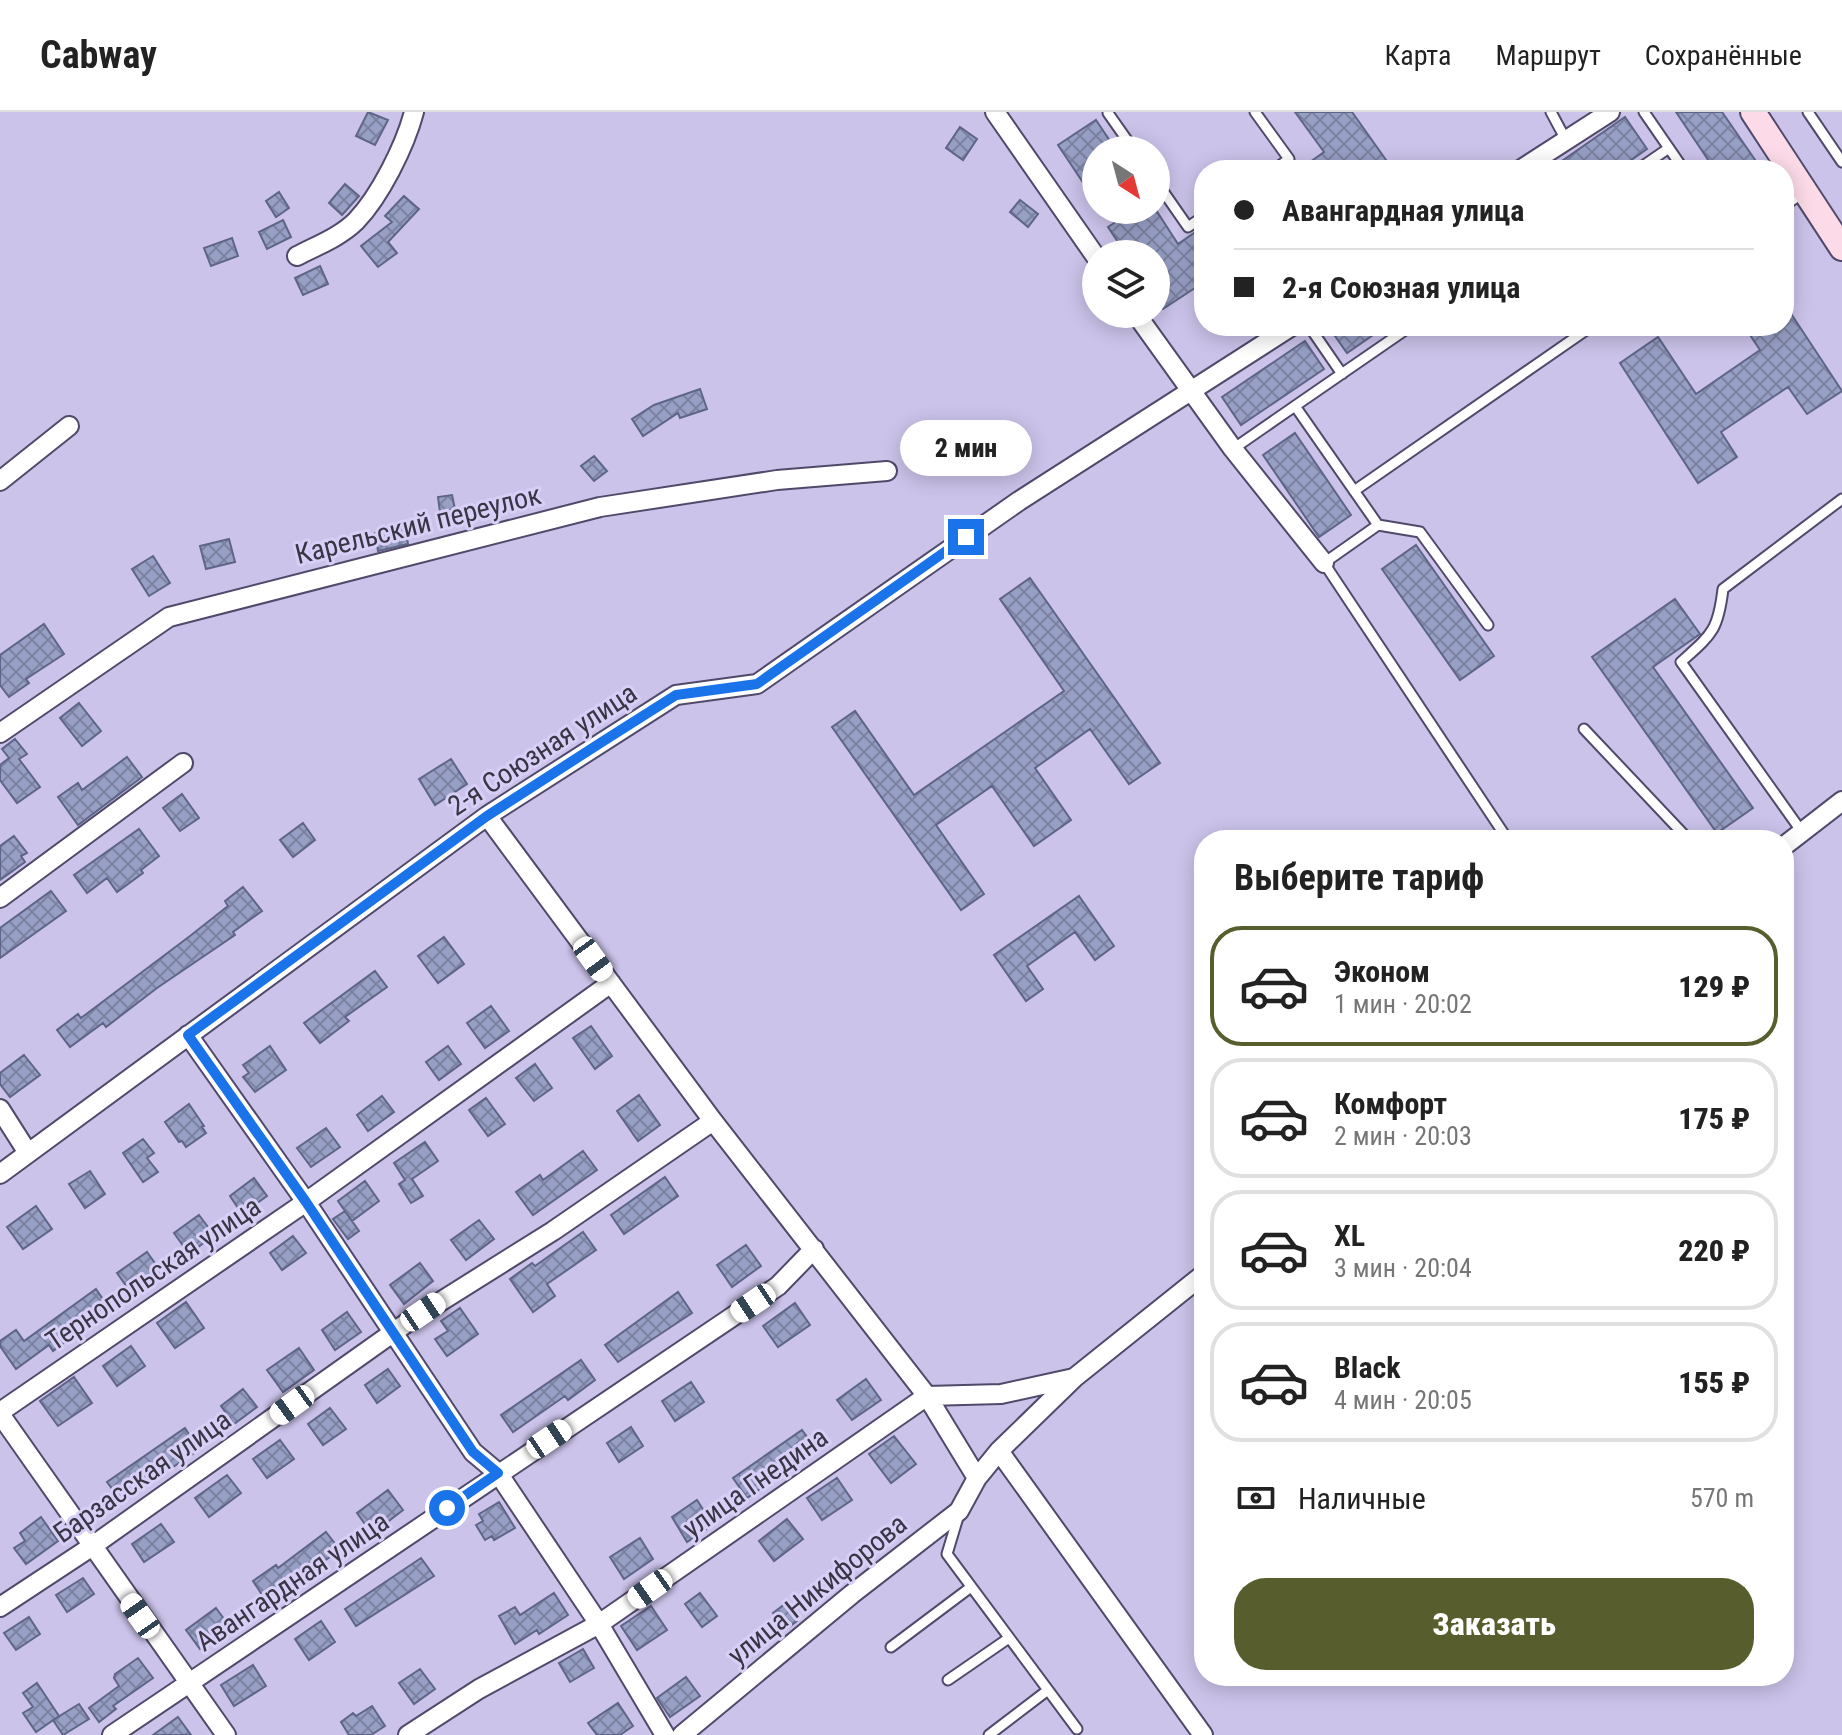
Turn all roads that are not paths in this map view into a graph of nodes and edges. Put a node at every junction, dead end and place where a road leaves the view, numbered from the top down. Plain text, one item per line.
1 (414, 112) edge
2 (995, 112) edge
3 (1255, 112) edge
4 (1551, 112) edge
5 (1610, 112) edge
6 (1644, 112) edge
7 (1753, 112) edge
8 (1808, 112) edge
9 (1108, 113) edge
10 (1124, 136) edge
11 (1566, 140) junction
12 (1669, 148) junction
13 (1288, 160) edge
14 (1535, 160) edge
15 (1652, 160) edge
16 (1677, 160) edge
17 (1784, 160) edge
18 (1842, 162) edge
19 (1794, 176) edge
20 (1804, 191) junction
21 (1794, 198) edge
22 (1170, 201) edge
23 (1194, 223) edge
24 (1084, 240) edge
25 (1842, 248) edge
26 (297, 256) dead end
27 (1146, 328) edge
28 (1277, 336) edge
29 (1316, 336) edge
30 (1397, 336) edge
31 (1578, 336) edge
32 (1342, 374) junction
33 (1190, 392) junction
34 (1295, 406) junction
35 (69, 426) dead end
36 (1233, 449) junction
37 (887, 471) dead end
38 (0, 481) edge
39 (1354, 491) junction
40 (1842, 499) edge
41 (1378, 525) junction
42 (1324, 563) junction
43 (1488, 625) dead end
44 (1584, 729) dead end
45 (0, 733) edge
46 (183, 763) dead end
47 (1842, 801) edge
48 (487, 816) junction
49 (1501, 830) edge
50 (1680, 830) edge
51 (1802, 832) junction
52 (1794, 838) edge
53 (0, 898) edge
54 (611, 983) junction
55 (188, 1035) junction
56 (0, 1109) edge
57 (713, 1121) junction
58 (28, 1153) junction
59 (0, 1174) edge
60 (306, 1202) junction
61 (814, 1249) junction
62 (1194, 1282) edge
63 (392, 1333) junction
64 (1074, 1378) junction
65 (927, 1396) junction
66 (0, 1413) edge
67 (999, 1451) junction
68 (498, 1473) junction
69 (977, 1478) junction
70 (959, 1511) junction
71 (91, 1547) junction
72 (971, 1587) junction
73 (0, 1607) edge
74 (599, 1624) junction
75 (1009, 1638) junction
76 (891, 1647) dead end
77 (948, 1680) dead end
78 (190, 1684) junction
79 (1048, 1690) junction
80 (1077, 1729) dead end
81 (112, 1735) edge
82 (226, 1735) edge
83 (408, 1735) edge
84 (665, 1735) edge
85 (682, 1735) edge
86 (989, 1735) edge
87 (1203, 1735) edge

1 - 26 street
2 - 24 street
3 - 13 lane
4 - 11 lane
5 - 11 street
6 - 12 lane
7 - 17 street
8 - 18 lane
9 - 10 lane
11 - 14 street
12 - 15 lane
12 - 16 lane
19 - 20 street
20 - 21 lane
20 - 25 street
22 - 23 lane
27 - 33 street
28 - 33 street, 2-я Союзная улица
29 - 32 lane
30 - 32 lane
31 - 39 lane
32 - 34 lane
33 - 36 street
33 - 48 street, 2-я Союзная улица
34 - 36 lane
34 - 39 lane
35 - 38 street
36 - 42 street
37 - 45 street, Карельский переулок
39 - 41 lane
40 - 51 lane
41 - 42 lane
41 - 43 lane
42 - 49 lane
44 - 50 lane
46 - 53 street
47 - 51 street
48 - 54 street
48 - 55 street, 2-я Союзная улица
51 - 52 street
54 - 57 street
54 - 60 street, Тернопольская улица
55 - 58 street, 2-я Союзная улица
55 - 60 street
56 - 58 street
57 - 61 street
57 - 63 street, Барзасская улица
58 - 59 street, 2-я Союзная улица
60 - 63 street
60 - 66 street, Тернопольская улица
61 - 65 street
61 - 68 street, Авангардная улица
62 - 64 street, улица Никифорова
63 - 68 street
63 - 71 street, Барзасская улица
64 - 65 street
64 - 67 street, улица Никифорова
65 - 69 street
65 - 74 street, улица Гнедина
66 - 71 street
67 - 69 street, улица Никифорова
67 - 87 street
68 - 74 street
68 - 78 street, Авангардная улица
69 - 70 street, улица Никифорова
70 - 72 lane
70 - 85 street, улица Никифорова
71 - 73 street, Барзасская улица
71 - 78 street
72 - 75 lane
72 - 76 lane
74 - 83 street, улица Гнедина
74 - 84 street
75 - 77 lane
75 - 79 lane
78 - 81 street, Авангардная улица
78 - 82 street
79 - 80 lane
79 - 86 lane

